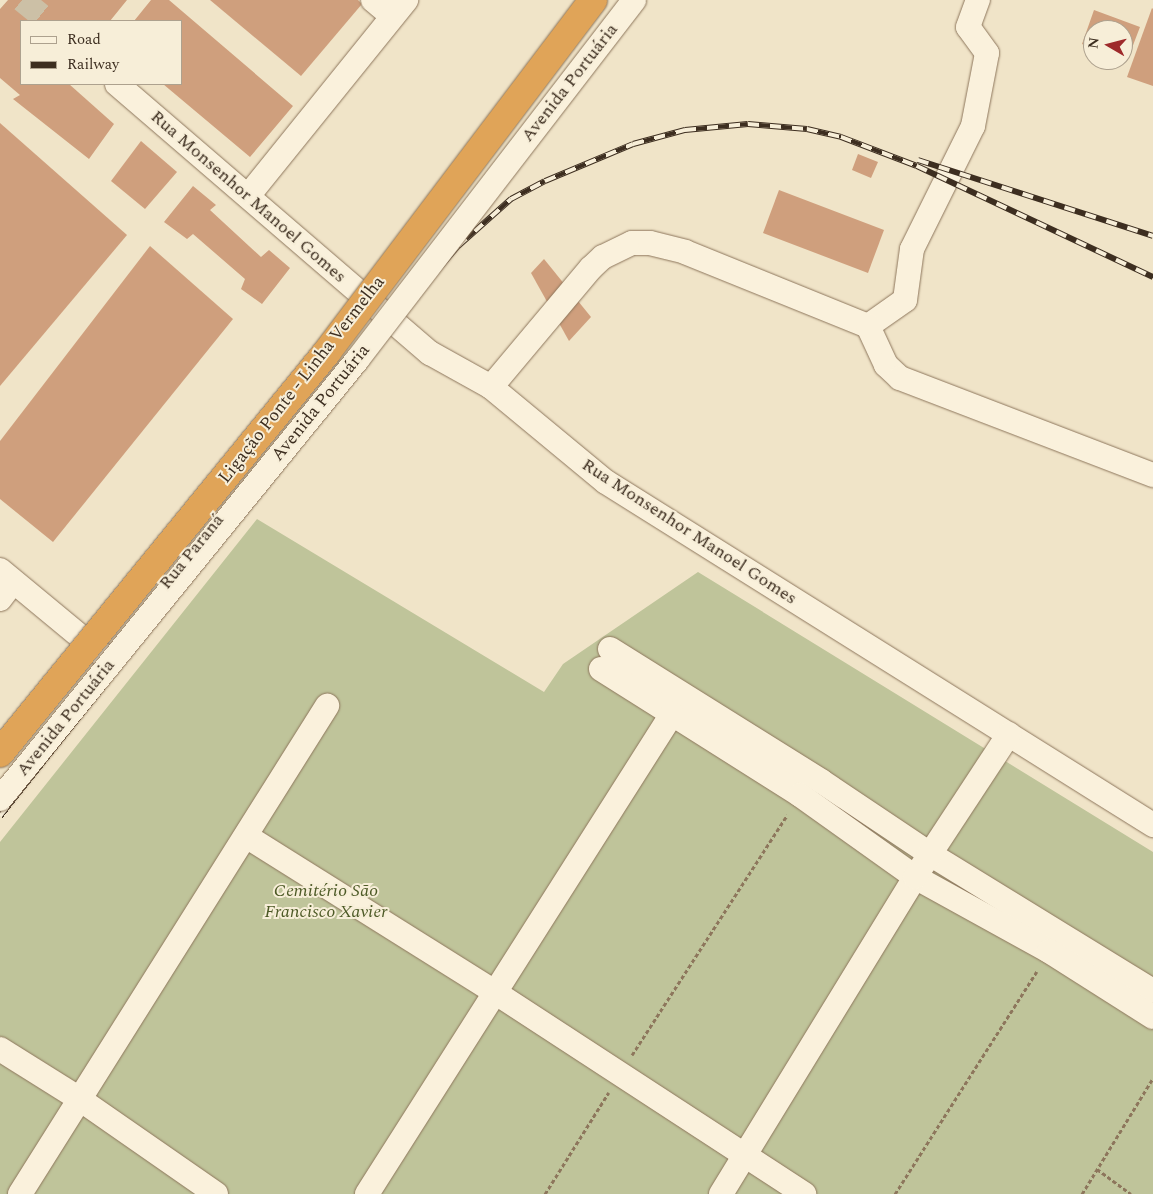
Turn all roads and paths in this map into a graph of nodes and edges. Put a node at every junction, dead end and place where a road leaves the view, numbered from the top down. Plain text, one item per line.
1 (373, 0) edge
2 (593, 0) edge
3 (634, 0) edge
4 (978, 0) edge
5 (399, 8) edge
6 (118, 85) edge
7 (248, 196) junction
8 (382, 314) junction
9 (868, 326) junction
10 (491, 388) junction
11 (1153, 475) edge
12 (4, 584) edge
13 (105, 657) junction
14 (326, 706) dead end
15 (672, 714) junction
16 (1009, 734) junction
17 (0, 752) edge
18 (0, 789) edge
19 (800, 795) junction
20 (0, 799) edge
21 (1153, 825) edge
22 (246, 836) junction
23 (930, 854) junction
24 (915, 877) junction
25 (1049, 951) junction
26 (1153, 991) edge
27 (496, 993) junction
28 (1153, 1017) edge
29 (0, 1049) edge
30 (619, 1075) junction
31 (1153, 1078) edge
32 (78, 1098) junction
33 (744, 1156) junction
34 (1097, 1169) junction
35 (20, 1194) edge
36 (216, 1194) edge
37 (368, 1194) edge
38 (545, 1194) edge
39 (720, 1194) edge
40 (804, 1194) edge
41 (895, 1194) edge
42 (1082, 1194) edge
43 (1131, 1194) edge

1 - 5 street
2 - 17 highway, Ligação Ponte - Linha Vermelha, bridge
3 - 20 street, Avenida Portuária, bridge
4 - 9 street
5 - 7 street
6 - 7 street, Rua Monsenhor Manoel Gomes
7 - 8 street, Rua Monsenhor Manoel Gomes
8 - 10 street, Rua Monsenhor Manoel Gomes
8 - 13 street, Rua Paraná
9 - 10 street
9 - 11 street
10 - 16 street, Rua Monsenhor Manoel Gomes
12 - 13 street
13 - 18 street, Rua Paraná
14 - 22 street
15 - 19 street
15 - 23 street
15 - 27 street
16 - 21 street, Rua Monsenhor Manoel Gomes
16 - 23 street
19 - 24 street
19 - 30 path
22 - 27 street
22 - 32 street
23 - 24 street
23 - 26 street
24 - 25 street
24 - 33 street
25 - 28 street
25 - 41 path
27 - 30 street
27 - 37 street
29 - 32 street
30 - 33 street
30 - 38 path
31 - 34 path
32 - 35 street
32 - 36 street
33 - 39 street
33 - 40 street
34 - 42 path
34 - 43 path

